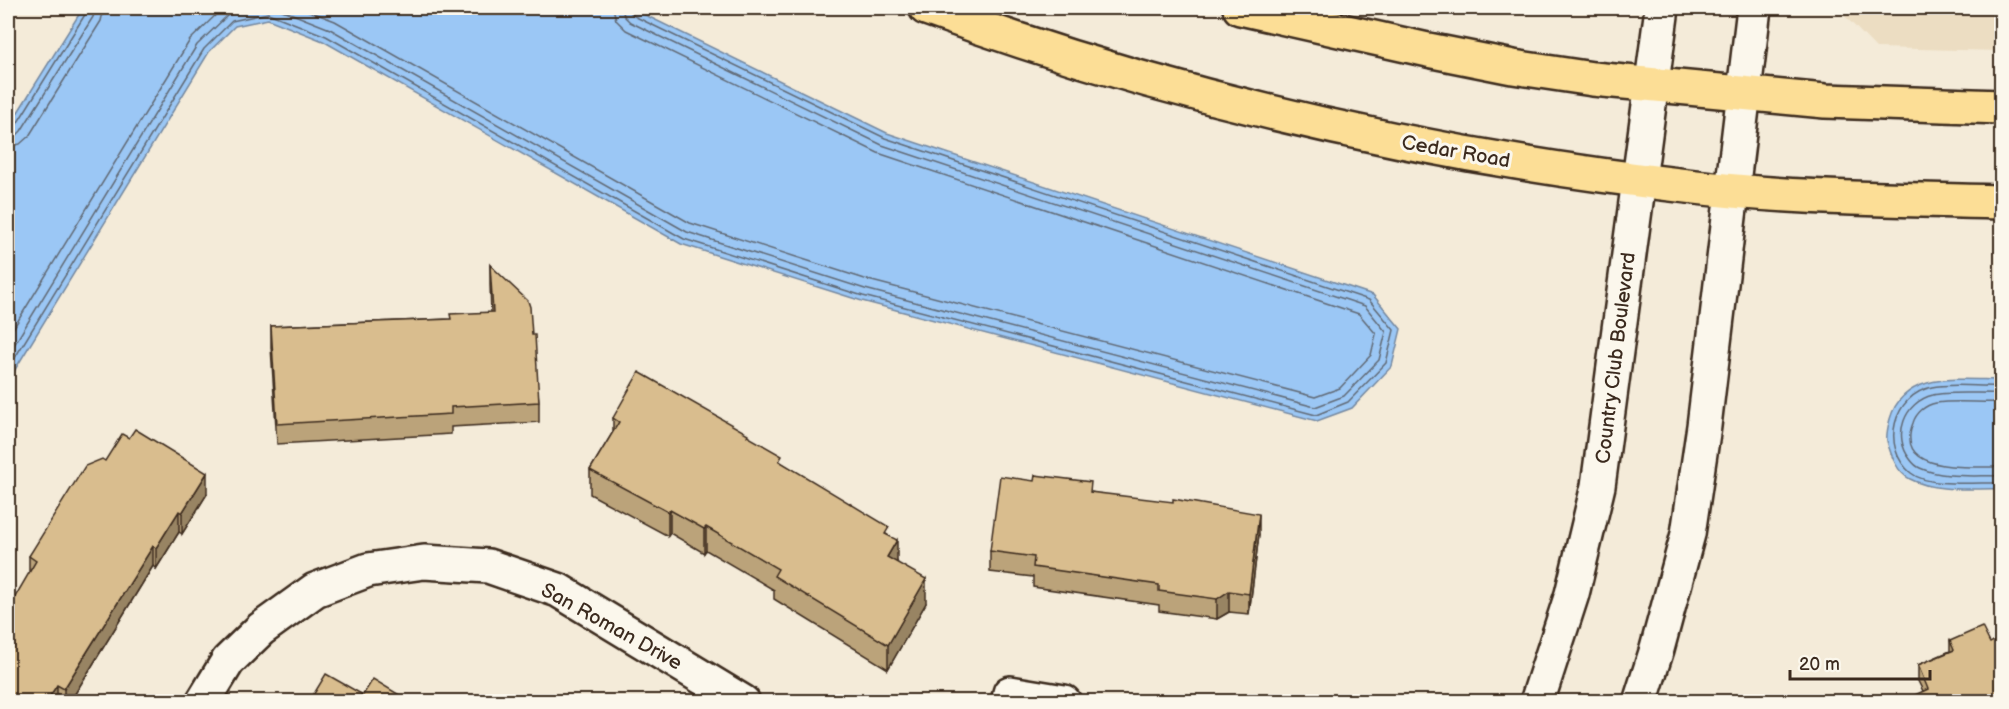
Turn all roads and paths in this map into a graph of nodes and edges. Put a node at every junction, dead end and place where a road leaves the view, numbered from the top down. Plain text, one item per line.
1 (926, 8) edge
2 (1240, 8) edge
3 (1662, 8) edge
4 (1754, 8) edge
5 (1651, 84) junction
6 (1743, 93) junction
7 (2001, 107) edge
8 (1638, 179) junction
9 (1731, 190) junction
10 (2001, 202) edge
11 (203, 702) edge
12 (743, 702) edge
13 (1008, 702) edge
14 (1064, 702) edge
15 (1537, 702) edge
16 (1640, 702) edge

1 - 8 main road, Cedar Road
2 - 5 main road
3 - 5 street, Country Club Boulevard
4 - 6 street
5 - 6 main road
5 - 8 street, Country Club Boulevard
6 - 7 main road
6 - 9 street
8 - 9 main road, Cedar Road
8 - 15 street, Country Club Boulevard
9 - 10 main road, Cedar Road
9 - 16 street
11 - 12 street, San Roman Drive
13 - 14 street

